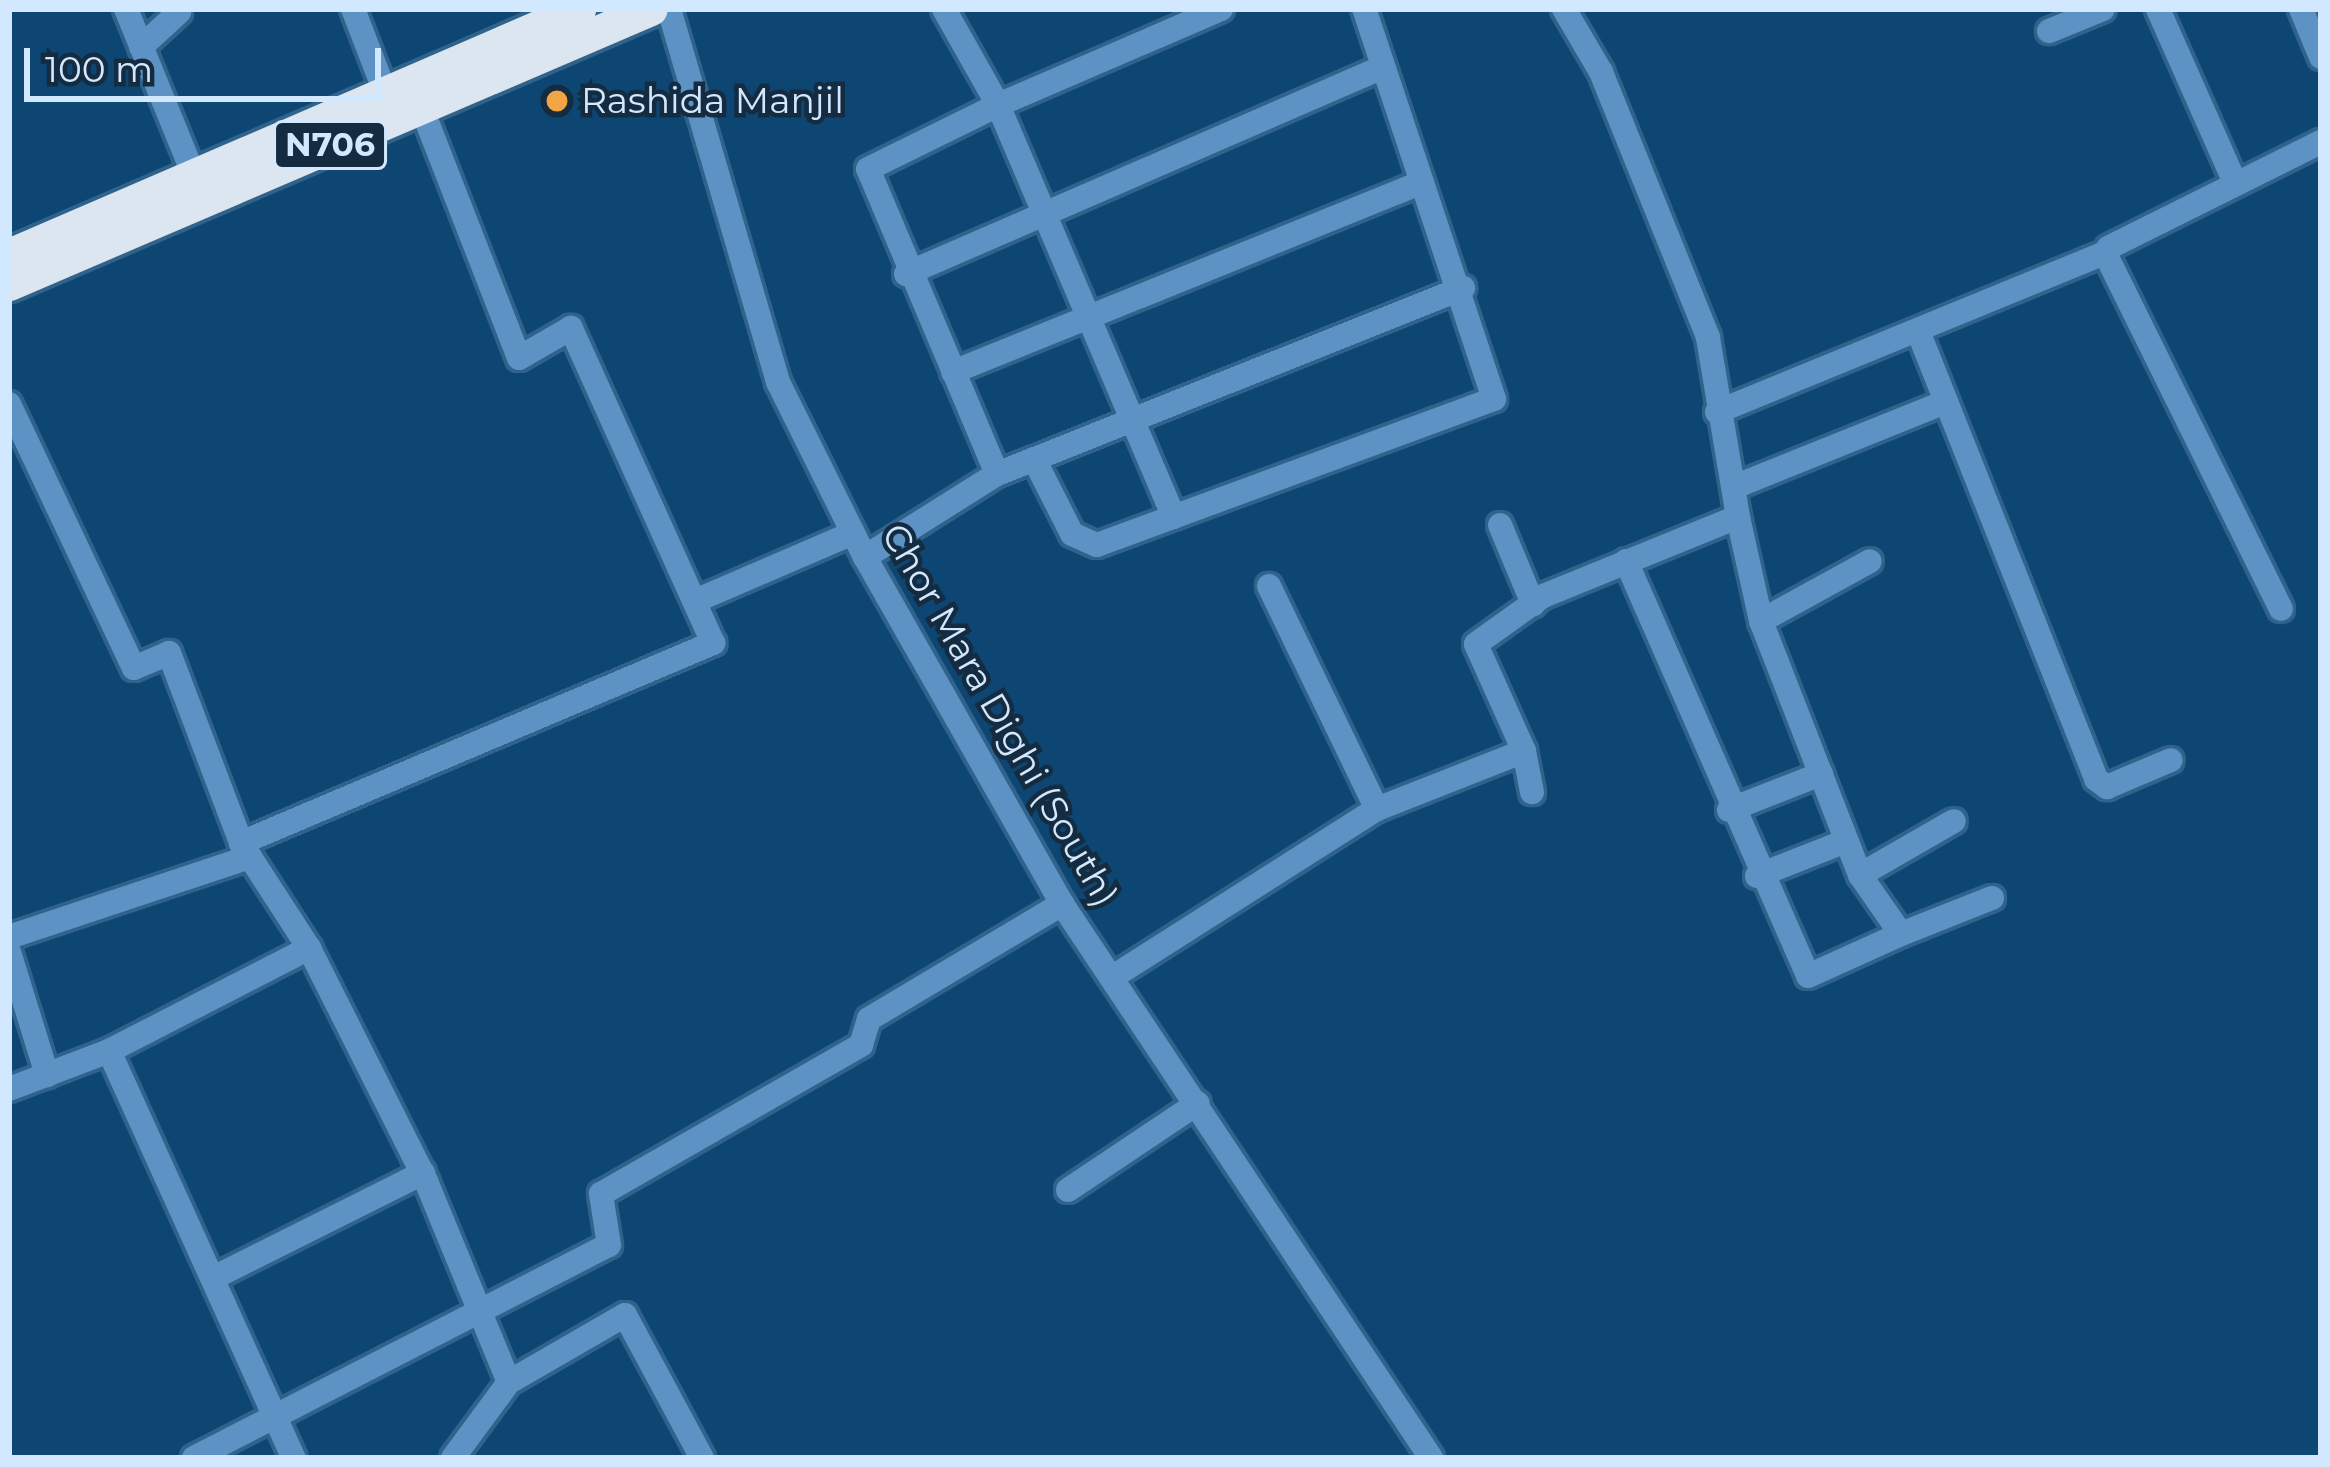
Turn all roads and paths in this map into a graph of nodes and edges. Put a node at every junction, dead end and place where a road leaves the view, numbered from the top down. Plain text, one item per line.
1 (126, 9) edge
2 (353, 9) edge
3 (578, 9) edge
4 (651, 9) edge
5 (669, 9) edge
6 (944, 9) edge
7 (1222, 9) edge
8 (1364, 9) edge
9 (1564, 9) edge
10 (2103, 9) edge
11 (2158, 9) edge
12 (2301, 9) edge
13 (178, 12) dead end
14 (2049, 31) dead end
15 (141, 47) junction
16 (2321, 57) edge
17 (1384, 67) junction
18 (385, 92) junction
19 (998, 105) junction
20 (421, 106) junction
21 (2321, 142) edge
22 (1420, 183) junction
23 (2235, 183) junction
24 (199, 187) junction
25 (1045, 213) junction
26 (2108, 248) dead end
27 (9, 255) edge
28 (906, 274) junction
29 (9, 284) edge
30 (1463, 288) junction
31 (1086, 316) junction
32 (1918, 331) junction
33 (953, 372) junction
34 (9, 404) edge
35 (1940, 404) junction
36 (1717, 412) junction
37 (1134, 422) junction
38 (1034, 460) junction
39 (997, 474) junction
40 (1734, 488) junction
41 (1738, 517) junction
42 (1174, 518) junction
43 (1500, 525) dead end
44 (853, 533) junction
45 (865, 557) junction
46 (1870, 560) dead end
47 (1626, 561) junction
48 (1269, 586) dead end
49 (694, 601) junction
50 (1533, 604) junction
51 (2281, 609) dead end
52 (1761, 621) junction
53 (1524, 751) junction
54 (2171, 760) dead end
55 (1821, 774) junction
56 (1532, 792) dead end
57 (1377, 809) junction
58 (1729, 810) junction
59 (1954, 821) dead end
60 (1846, 841) junction
61 (245, 850) junction
62 (1859, 875) junction
63 (1757, 876) junction
64 (1992, 898) dead end
65 (1062, 904) junction
66 (1901, 934) junction
67 (9, 937) edge
68 (309, 948) junction
69 (9, 952) edge
70 (1116, 975) junction
71 (109, 1051) junction
72 (47, 1075) junction
73 (9, 1089) edge
74 (1198, 1103) junction
75 (423, 1173) junction
76 (1068, 1190) dead end
77 (214, 1278) junction
78 (481, 1312) junction
79 (509, 1382) junction
80 (282, 1418) junction
81 (194, 1458) edge
82 (294, 1458) edge
83 (453, 1458) edge
84 (702, 1458) edge
85 (1430, 1458) edge

1 - 15 street
2 - 18 street
3 - 18 highway, N706
4 - 20 highway, N706
5 - 44 street, Chor Mara Dighi (South)
6 - 19 street
7 - 19 street
8 - 17 street
9 - 36 street
10 - 14 street
11 - 23 street
12 - 16 street
13 - 15 street
15 - 24 street
17 - 22 street
17 - 25 street
18 - 24 highway, N706
19 - 25 street
19 - 28 street
20 - 24 highway, N706
20 - 49 street
21 - 23 street
22 - 30 street
22 - 31 street
23 - 26 street
24 - 27 highway, N706
24 - 29 highway, N706
25 - 28 street
25 - 31 street
28 - 33 street
30 - 37 street
30 - 42 street
31 - 33 street
31 - 37 street
32 - 35 street
32 - 36 street
32 - 51 street
33 - 39 street
34 - 61 street
35 - 40 street
35 - 54 street
36 - 40 street
37 - 38 street
37 - 42 street
38 - 39 street
38 - 42 street
39 - 45 street
40 - 41 street
41 - 47 street
41 - 52 street
43 - 50 street
44 - 45 street, Chor Mara Dighi (South)
44 - 49 street
45 - 65 street, Chor Mara Dighi (South)
46 - 52 street
47 - 50 street
47 - 58 street
48 - 57 street
49 - 61 street
50 - 53 street
52 - 55 street
53 - 56 street
53 - 57 street
55 - 58 street
55 - 60 street
57 - 70 street
58 - 63 street
59 - 62 street
60 - 62 street
60 - 63 street
61 - 67 street
61 - 68 street
62 - 66 street
63 - 66 street
64 - 66 street
65 - 70 street, Chor Mara Dighi (South)
65 - 78 street
68 - 71 street
68 - 75 street
69 - 72 street
70 - 74 street, Chor Mara Dighi (South)
71 - 72 street
71 - 77 street
72 - 73 street
74 - 76 street
74 - 85 street, Chor Mara Dighi (South)
75 - 77 street
75 - 78 street
77 - 80 street
78 - 79 street
78 - 80 street
79 - 83 street
79 - 84 street
80 - 81 street
80 - 82 street

